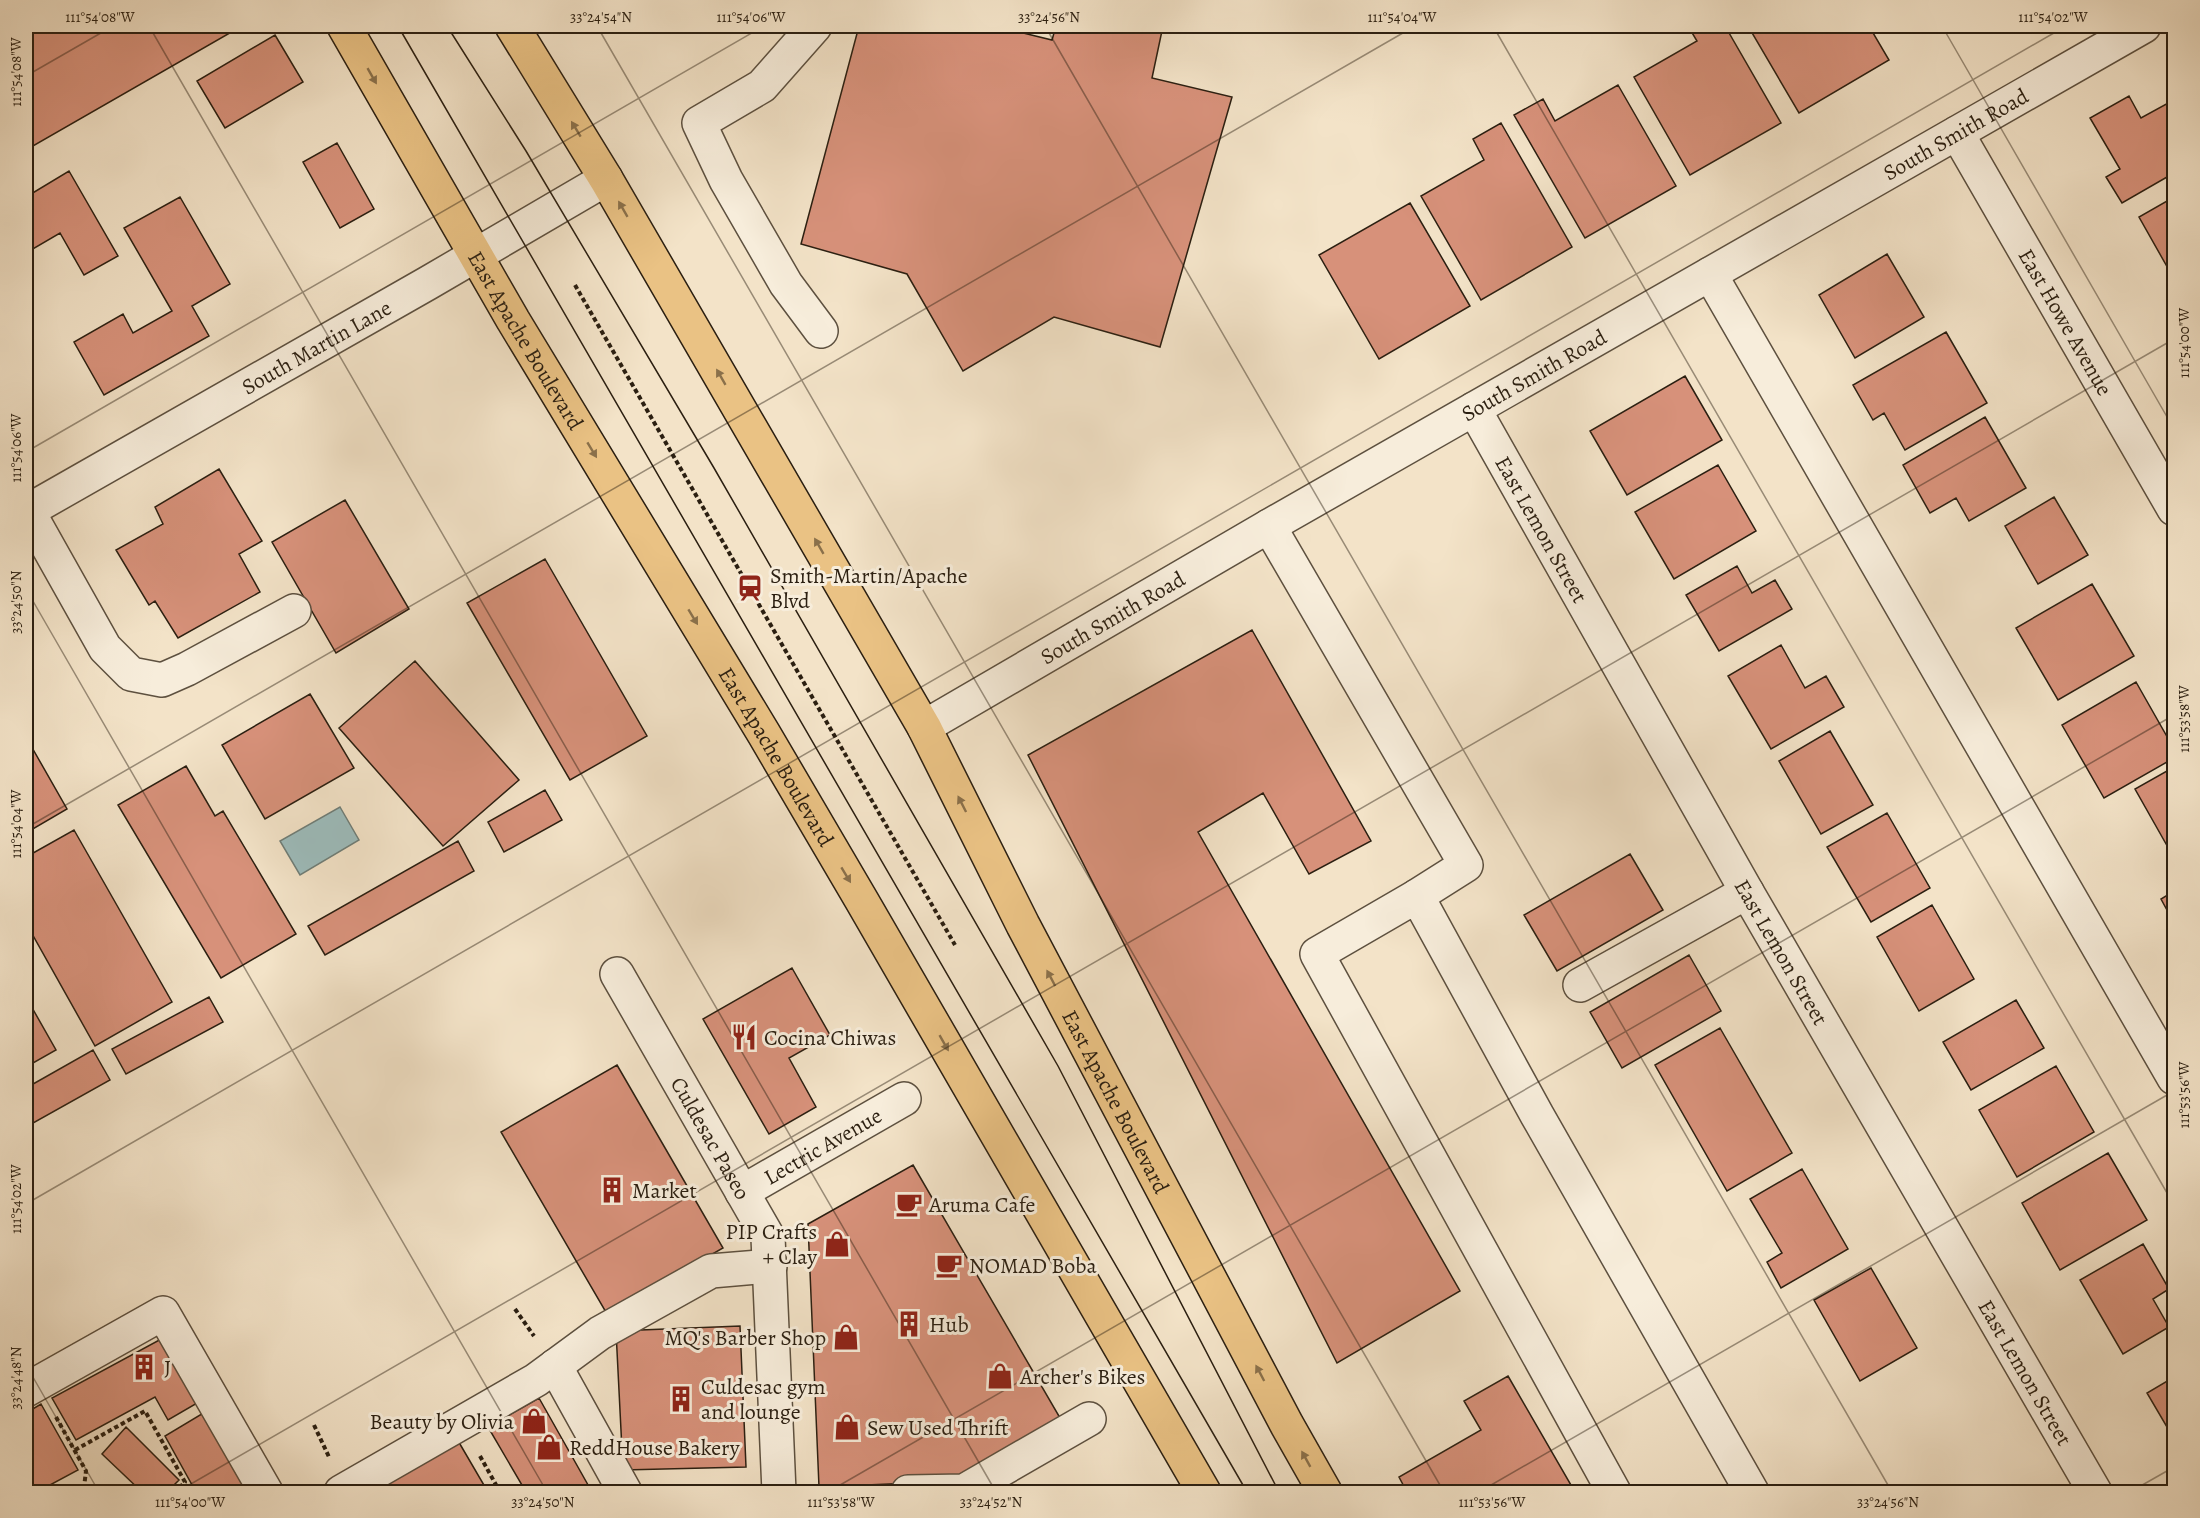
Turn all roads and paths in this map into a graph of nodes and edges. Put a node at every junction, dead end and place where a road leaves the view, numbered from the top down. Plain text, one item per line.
1 (344, 26) edge
2 (512, 26) edge
3 (815, 26) edge
4 (2144, 26) edge
5 (1957, 133) junction
6 (606, 179) junction
7 (477, 255) junction
8 (1710, 274) junction
9 (575, 285) dead end
10 (821, 331) dead end
11 (1474, 409) junction
12 (2175, 509) edge
13 (27, 511) edge
14 (1269, 526) junction
15 (294, 611) dead end
16 (924, 727) junction
17 (1747, 892) junction
18 (1417, 896) junction
19 (955, 945) dead end
20 (617, 974) dead end
21 (1580, 985) dead end
22 (2175, 1078) edge
23 (904, 1099) dead end
24 (742, 1192) junction
25 (770, 1266) junction
26 (555, 1366) junction
27 (26, 1390) edge
28 (56, 1417) dead end
29 (1089, 1419) dead end
30 (75, 1450) junction
31 (478, 1452) dead end
32 (84, 1487) junction
33 (75, 1492) edge
34 (90, 1492) edge
35 (175, 1492) edge
36 (266, 1492) edge
37 (341, 1492) edge
38 (500, 1492) edge
39 (625, 1492) edge
40 (779, 1492) edge
41 (908, 1492) edge
42 (1204, 1492) edge
43 (1325, 1492) edge
44 (1614, 1492) edge
45 (1752, 1492) edge
46 (2095, 1492) edge

1 -> 7 main road, East Apache Boulevard
6 -> 2 main road, East Apache Boulevard
3 - 10 street
4 - 5 street, South Smith Road
5 - 8 street, South Smith Road
5 - 12 street, East Howe Avenue
6 - 7 street, South Martin Lane
16 -> 6 main road, East Apache Boulevard
7 - 13 street, South Martin Lane
7 -> 42 main road, East Apache Boulevard
8 - 11 street, South Smith Road
8 - 22 street
9 - 19 path
11 - 14 street, South Smith Road
11 - 17 street, East Lemon Street
13 - 15 street
14 - 16 street, South Smith Road
14 - 18 street
43 -> 16 main road, East Apache Boulevard
17 - 21 street
17 - 46 street, East Lemon Street
18 - 44 street
18 - 45 street
20 - 24 street, Culdesac Paseo
23 - 24 street, Lectric Avenue
24 - 25 street, Culdesac Paseo
25 - 26 street
25 - 40 street, Culdesac Paseo
26 - 37 street
26 - 39 street
27 - 36 street
28 - 30 path
29 - 41 street
30 - 32 path
30 - 35 path
31 - 38 path
32 - 33 path
32 - 34 path

